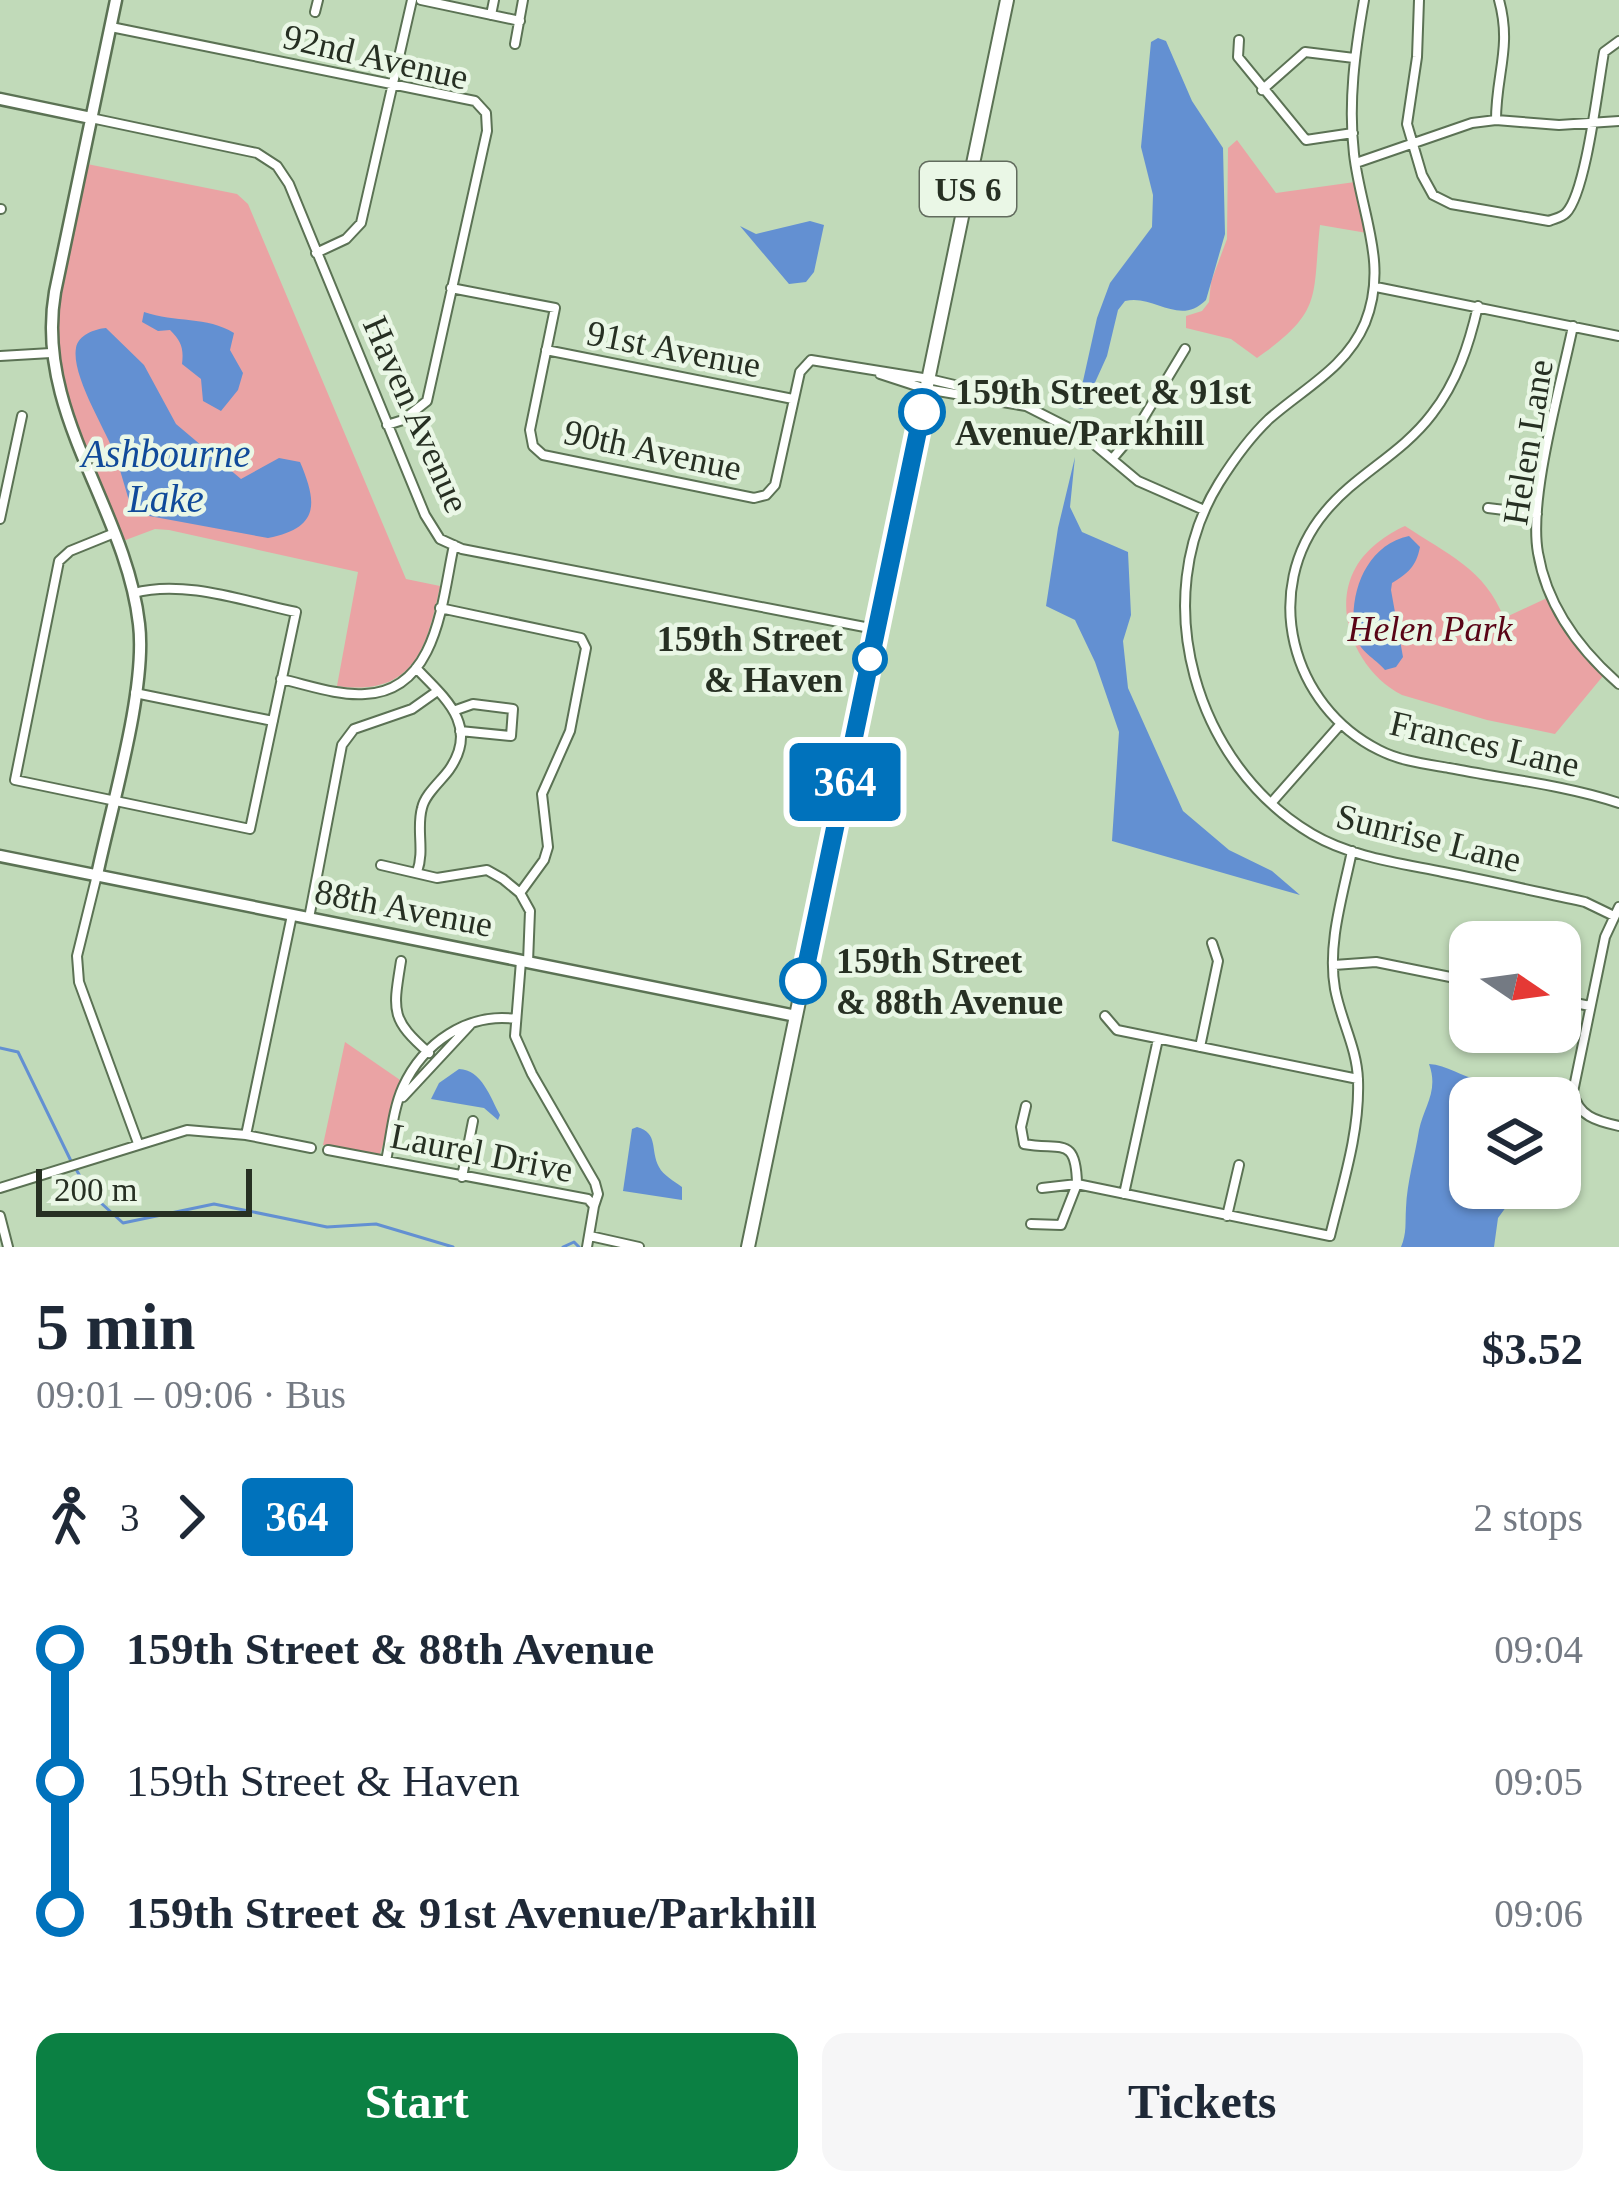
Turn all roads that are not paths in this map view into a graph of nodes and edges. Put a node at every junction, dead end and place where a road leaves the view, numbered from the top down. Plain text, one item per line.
1 (116, 0) edge
2 (318, 0) edge
3 (416, 0) edge
4 (494, 0) edge
5 (523, 0) edge
6 (1007, 0) edge
7 (1364, 0) edge
8 (1419, 0) edge
9 (1498, 0) edge
10 (315, 12) dead end
11 (490, 15) junction
12 (520, 21) junction
13 (111, 27) junction
14 (1239, 40) dead end
15 (1619, 41) edge
16 (514, 44) dead end
17 (1354, 58) junction
18 (392, 85) junction
19 (1262, 90) junction
20 (0, 99) edge
21 (92, 118) junction
22 (1496, 119) junction
23 (1619, 121) edge
24 (1590, 123) junction
25 (1353, 133) junction
26 (1414, 146) junction
27 (1355, 163) junction
28 (316, 254) junction
29 (1376, 287) junction
30 (452, 288) junction
31 (1478, 306) junction
32 (1573, 326) junction
33 (1619, 336) edge
34 (1185, 349) dead end
35 (546, 350) junction
36 (51, 353) junction
37 (0, 356) edge
38 (927, 384) junction
39 (793, 399) junction
40 (22, 416) dead end
41 (388, 425) junction
42 (1113, 458) junction
43 (1488, 508) dead end
44 (1204, 510) junction
45 (1537, 514) junction
46 (0, 518) edge
47 (112, 534) junction
48 (454, 545) junction
49 (132, 593) junction
50 (440, 608) junction
51 (877, 629) junction
52 (416, 668) junction
53 (281, 679) junction
54 (1619, 684) edge
55 (436, 692) junction
56 (135, 693) junction
57 (456, 710) junction
58 (273, 721) junction
59 (1340, 726) junction
60 (460, 731) junction
61 (112, 801) junction
62 (1272, 802) junction
63 (1619, 802) edge
64 (1352, 851) junction
65 (0, 856) edge
66 (381, 866) dead end
67 (417, 872) junction
68 (97, 875) junction
69 (520, 893) junction
70 (1617, 911) edge
71 (292, 914) junction
72 (309, 918) junction
73 (1212, 944) dead end
74 (401, 961) dead end
75 (525, 961) junction
76 (1334, 965) junction
77 (1449, 977) edge
78 (1581, 1004) edge
79 (1590, 1006) junction
80 (796, 1016) junction
81 (1105, 1016) dead end
82 (516, 1019) junction
83 (1158, 1040) junction
84 (1200, 1048) junction
85 (433, 1056) junction
86 (1358, 1079) junction
87 (1026, 1106) dead end
88 (473, 1121) dead end
89 (1619, 1126) edge
90 (246, 1135) junction
91 (138, 1143) junction
92 (311, 1148) dead end
93 (328, 1150) dead end
94 (386, 1161) junction
95 (1239, 1165) dead end
96 (462, 1177) junction
97 (1077, 1184) junction
98 (0, 1188) edge
99 (1042, 1188) dead end
100 (1124, 1194) junction
101 (594, 1206) junction
102 (0, 1216) edge
103 (1227, 1216) junction
104 (1031, 1224) dead end
105 (588, 1242) edge
106 (8, 1247) edge
107 (639, 1247) edge
108 (748, 1247) edge

1 - 13 street
2 - 10 street
3 - 11 street
3 - 18 street
4 - 11 street
5 - 12 street
6 - 38 main road, US 6
7 - 17 street, Sunrise Lane
8 - 26 street
9 - 22 street
11 - 12 street
12 - 16 street
13 - 18 street, 92nd Avenue
13 - 21 street
14 - 19 street
15 - 24 street
17 - 19 street
17 - 25 street, Sunrise Lane
18 - 28 street
18 - 30 street, 92nd Avenue
19 - 25 street
20 - 21 street, Haven Avenue
21 - 28 street, Haven Avenue
21 - 36 street
22 - 24 street
22 - 26 street
23 - 24 street
24 - 26 street
25 - 27 street, Sunrise Lane
26 - 27 street
27 - 29 street, Sunrise Lane
28 - 41 street, Haven Avenue
29 - 31 street
29 - 44 street, Sunrise Lane
30 - 35 street, 91st Avenue
30 - 41 street
31 - 32 street
31 - 59 street, Frances Lane
32 - 33 street
32 - 45 street, Helen Lane
34 - 42 street
35 - 39 street, 91st Avenue
35 - 39 street, 90th Avenue
36 - 37 street
36 - 47 street
38 - 39 street, 91st Avenue
38 - 42 street, 91st Avenue
38 - 51 main road, US 6
40 - 46 street
41 - 48 street, Haven Avenue
42 - 44 street, 91st Avenue
43 - 45 street
44 - 62 street, Sunrise Lane
45 - 54 street, Helen Lane
47 - 49 street
47 - 61 street
48 - 50 street
48 - 51 street, Haven Avenue
49 - 53 street
49 - 56 street
50 - 52 street
50 - 69 street
51 - 80 main road, US 6
52 - 53 street
52 - 55 street
53 - 58 street
55 - 57 street
55 - 72 street
56 - 58 street
56 - 61 street
57 - 60 street
57 - 60 street
58 - 61 street
59 - 62 street
59 - 63 street, Frances Lane
60 - 67 street
61 - 68 street
62 - 64 street, Sunrise Lane
64 - 70 street, Sunrise Lane
64 - 76 street
65 - 68 street, 88th Avenue
66 - 67 street
67 - 69 street
68 - 71 street, 88th Avenue
68 - 91 street
69 - 75 street
70 - 79 street
71 - 72 street, 88th Avenue
71 - 90 street
72 - 75 street, 88th Avenue
73 - 84 street
74 - 85 street
75 - 80 street, 88th Avenue
75 - 82 street
76 - 77 street
76 - 86 street
78 - 79 street
79 - 89 street
80 - 108 main road, US 6
81 - 83 street
82 - 85 street
82 - 101 street
83 - 84 street
83 - 100 street
84 - 86 street
85 - 94 street
86 - 103 street
87 - 97 street
88 - 96 street
90 - 91 street
90 - 92 street
91 - 98 street
93 - 94 street, Laurel Drive
94 - 96 street, Laurel Drive
95 - 103 street
96 - 101 street, Laurel Drive
97 - 99 street
97 - 100 street
97 - 104 street
100 - 103 street
101 - 105 street, Laurel Drive
102 - 106 street
105 - 107 street

